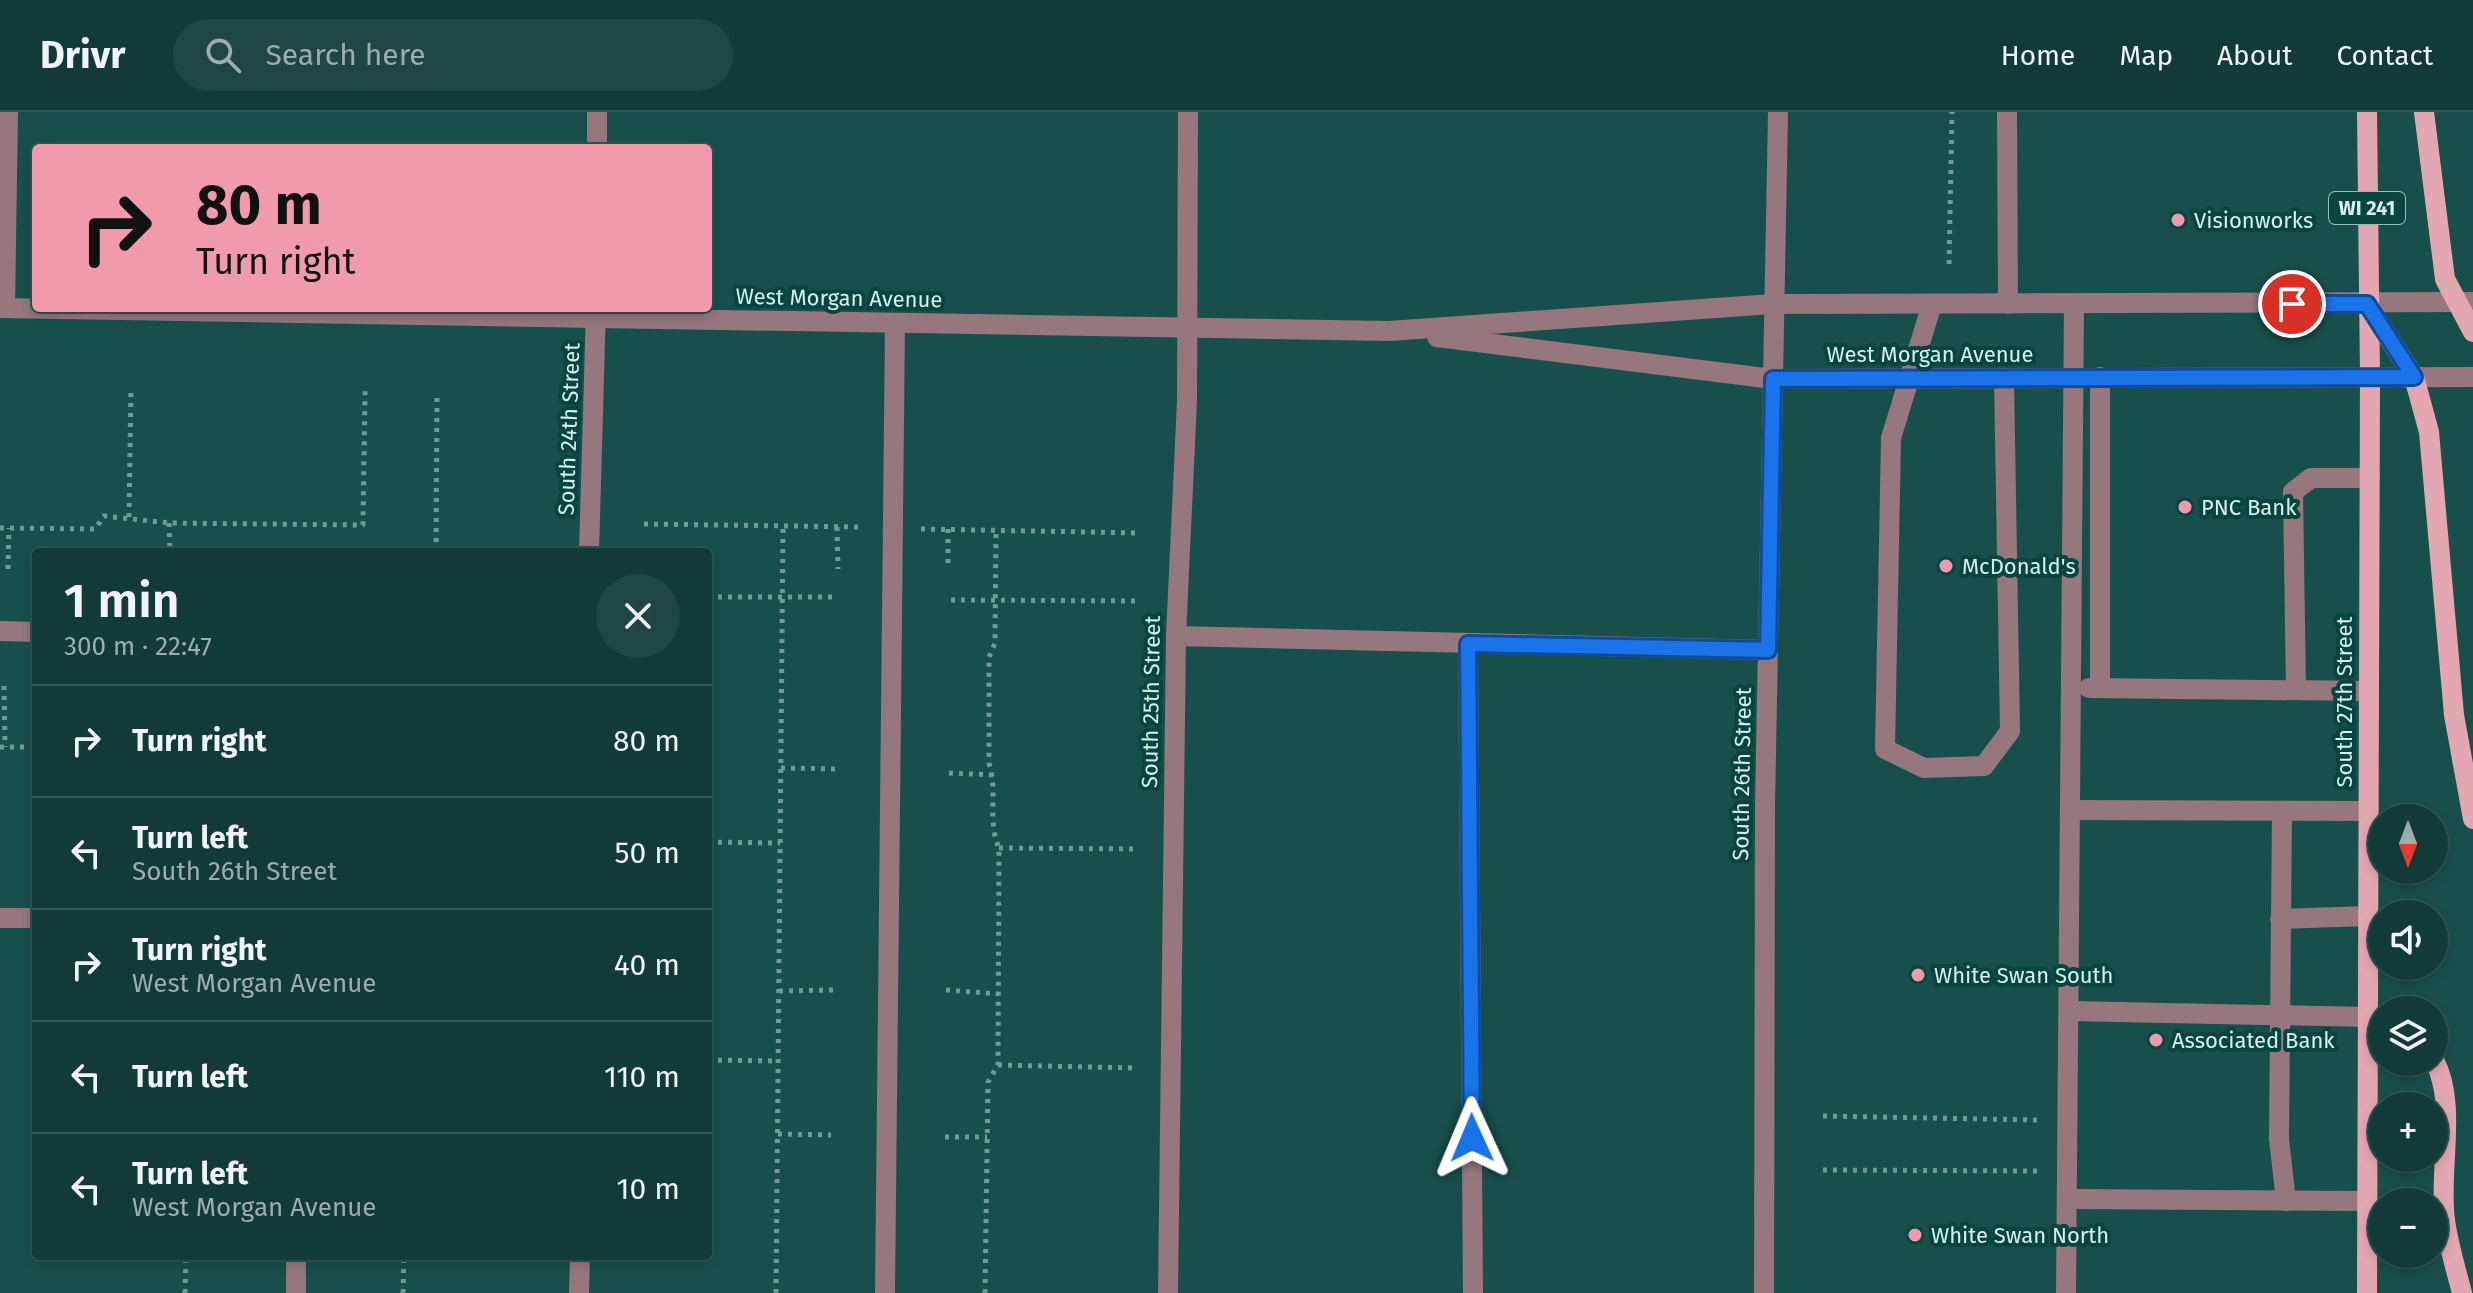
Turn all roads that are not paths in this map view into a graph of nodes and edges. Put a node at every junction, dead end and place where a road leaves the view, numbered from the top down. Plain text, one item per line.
1 (8, 112) edge
2 (597, 112) edge
3 (1188, 112) edge
4 (1778, 112) edge
5 (2007, 112) edge
6 (2367, 112) edge
7 (2424, 112) edge
8 (597, 144) edge
9 (2464, 302) edge
10 (1773, 304) junction
11 (1932, 304) junction
12 (2008, 304) junction
13 (2074, 304) junction
14 (2367, 304) junction
15 (3, 308) edge
16 (32, 308) edge
17 (477, 312) edge
18 (596, 313) edge
19 (895, 323) junction
20 (1188, 328) junction
21 (1389, 331) junction
22 (2473, 332) edge
23 (2370, 376) junction
24 (2074, 377) junction
25 (2100, 377) junction
26 (2414, 377) junction
27 (2473, 377) edge
28 (1907, 378) junction
29 (2004, 378) junction
30 (1773, 379) junction
31 (2370, 478) junction
32 (589, 548) edge
33 (0, 631) edge
34 (32, 632) edge
35 (1176, 636) junction
36 (1468, 644) junction
37 (1768, 650) junction
38 (2072, 687) junction
39 (2100, 688) junction
40 (2296, 690) junction
41 (2369, 691) junction
42 (2368, 804) edge
43 (2071, 810) junction
44 (2282, 811) junction
45 (2368, 811) edge
46 (2473, 819) edge
47 (2368, 916) edge
48 (0, 918) edge
49 (32, 918) edge
50 (2280, 919) junction
51 (2069, 1011) junction
52 (2279, 1013) junction
53 (2368, 1017) edge
54 (2373, 1076) edge
55 (2441, 1076) edge
56 (2368, 1188) edge
57 (2067, 1199) junction
58 (2286, 1201) junction
59 (2368, 1201) joint
60 (296, 1260) edge
61 (580, 1260) edge
62 (296, 1293) edge
63 (579, 1293) edge
64 (885, 1293) edge
65 (1168, 1293) edge
66 (1473, 1293) edge
67 (1764, 1293) edge
68 (2066, 1293) edge
69 (2367, 1293) edge
70 (2462, 1293) edge

1 - 15 street
2 - 8 street
3 - 20 street, South 25th Street
4 - 10 street, South 26th Street
5 - 12 street
6 - 14 main road, South 27th Street / WI 241
7 - 9 main road
9 - 14 street, West Morgan Avenue
9 - 22 main road
10 - 11 street, West Morgan Avenue
10 - 21 street, West Morgan Avenue
10 - 30 street, South 26th Street
11 - 12 street, West Morgan Avenue
11 - 28 street
12 - 13 street, West Morgan Avenue
13 - 14 street, West Morgan Avenue
13 - 24 street
14 - 23 main road, South 27th Street / WI 241
14 - 26 main road
15 - 16 street, West Morgan Avenue
17 - 18 street, West Morgan Avenue
18 - 19 street, West Morgan Avenue
18 - 32 street, South 24th Street
19 - 20 street, West Morgan Avenue
19 - 64 street
20 - 21 street, West Morgan Avenue
20 - 35 street, South 25th Street
21 - 30 street, West Morgan Avenue
23 - 25 street, West Morgan Avenue
23 - 26 street, West Morgan Avenue
23 - 31 main road, South 27th Street / WI 241
24 - 25 street, West Morgan Avenue
24 - 29 street, West Morgan Avenue
24 - 38 street
25 - 39 street
26 - 27 street, West Morgan Avenue
26 - 46 main road
28 - 29 street, West Morgan Avenue
28 - 29 street
28 - 30 street, West Morgan Avenue
30 - 37 street, South 26th Street
31 - 40 street
31 - 41 main road, South 27th Street / WI 241
33 - 34 street
35 - 36 street
35 - 65 street, South 25th Street
36 - 37 street
36 - 66 street
37 - 67 street, South 26th Street
38 - 39 street
38 - 43 street
39 - 40 street
40 - 41 street
41 - 42 main road, South 27th Street / WI 241
43 - 44 street
43 - 51 street
44 - 45 street
44 - 50 street
47 - 50 street
48 - 49 street
50 - 52 street
51 - 52 street
51 - 57 street
52 - 53 street
52 - 58 street
54 - 56 main road, South 27th Street / WI 241
55 - 70 main road
57 - 58 street
57 - 68 street
58 - 59 street
59 - 69 main road, South 27th Street / WI 241
60 - 62 street
61 - 63 street

